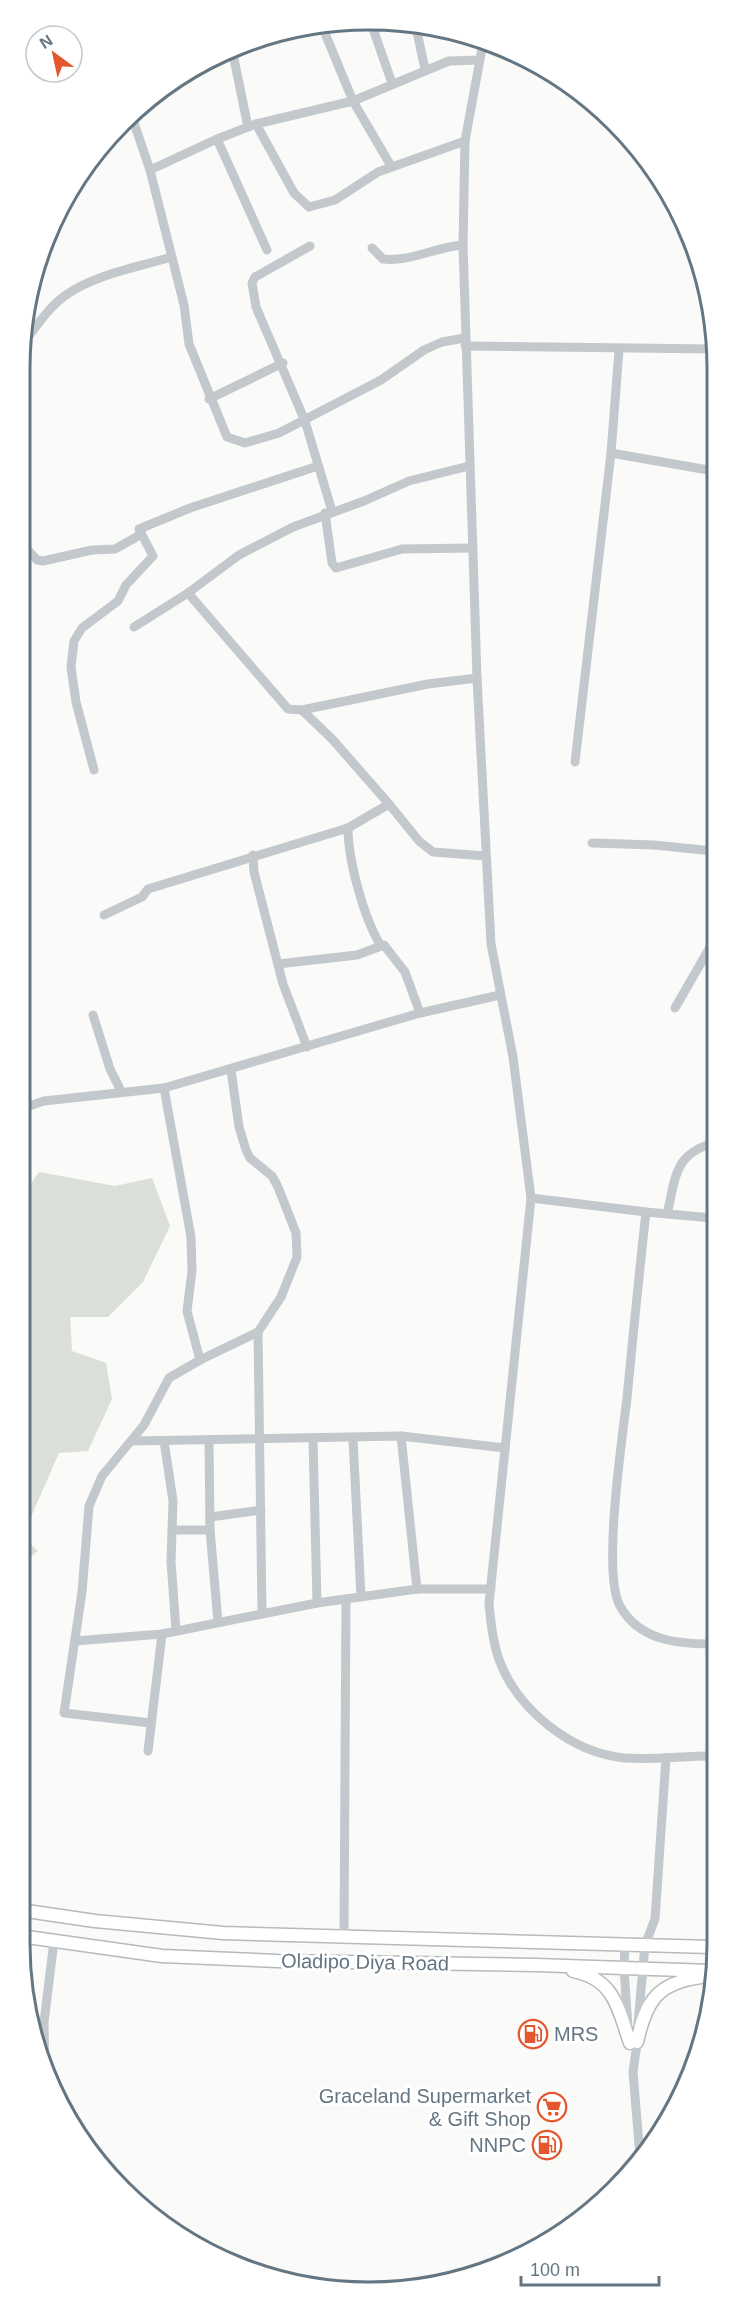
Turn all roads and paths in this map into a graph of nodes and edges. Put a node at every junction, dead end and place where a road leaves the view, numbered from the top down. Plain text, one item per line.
1 (373, 30) edge
2 (325, 33) edge
3 (417, 34) edge
4 (482, 50) edge
5 (234, 58) edge
6 (479, 60) junction
7 (425, 69) junction
8 (392, 83) junction
9 (353, 101) junction
10 (134, 124) edge
11 (252, 126) junction
12 (217, 139) junction
13 (465, 141) junction
14 (391, 166) junction
15 (150, 171) junction
16 (463, 245) junction
17 (310, 246) dead end
18 (372, 248) dead end
19 (267, 250) dead end
20 (172, 257) junction
21 (32, 332) edge
22 (465, 342) junction
23 (706, 349) edge
24 (619, 350) junction
25 (283, 363) junction
26 (209, 399) junction
27 (306, 421) junction
28 (611, 453) junction
29 (318, 466) junction
30 (469, 466) junction
31 (707, 470) edge
32 (328, 512) junction
33 (140, 535) junction
34 (473, 548) junction
35 (30, 552) edge
36 (188, 593) junction
37 (134, 627) dead end
38 (477, 678) junction
39 (302, 710) junction
40 (575, 762) dead end
41 (94, 770) dead end
42 (389, 804) junction
43 (348, 828) junction
44 (592, 843) dead end
45 (707, 851) edge
46 (253, 855) junction
47 (485, 856) junction
48 (104, 915) dead end
49 (381, 946) junction
50 (707, 952) edge
51 (278, 964) junction
52 (500, 995) junction
53 (675, 1008) dead end
54 (420, 1013) junction
55 (93, 1015) dead end
56 (307, 1047) junction
57 (231, 1070) junction
58 (164, 1088) junction
59 (121, 1092) junction
60 (30, 1106) edge
61 (707, 1145) edge
62 (531, 1198) junction
63 (646, 1212) junction
64 (667, 1214) junction
65 (707, 1218) edge
66 (258, 1332) junction
67 (200, 1360) junction
68 (401, 1436) junction
69 (353, 1438) junction
70 (259, 1439) junction
71 (313, 1439) junction
72 (209, 1440) junction
73 (132, 1441) junction
74 (164, 1441) junction
75 (505, 1448) junction
76 (261, 1510) junction
77 (210, 1517) junction
78 (172, 1530) junction
79 (210, 1530) junction
80 (417, 1589) junction
81 (491, 1589) junction
82 (361, 1597) junction
83 (346, 1599) junction
84 (317, 1603) junction
85 (262, 1612) junction
86 (218, 1622) junction
87 (177, 1630) junction
88 (162, 1634) junction
89 (75, 1641) junction
90 (707, 1644) edge
91 (151, 1723) junction
92 (148, 1751) dead end
93 (707, 1756) edge
94 (666, 1758) junction
95 (30, 1911) edge
96 (30, 1937) edge
97 (344, 1937) junction
98 (54, 1941) junction
99 (625, 1943) junction
100 (645, 1945) junction
101 (707, 1947) edge
102 (536, 1965) junction
103 (624, 1969) junction
104 (641, 1970) junction
105 (706, 1971) edge
106 (705, 1977) edge
107 (44, 2039) edge
108 (634, 2043) junction
109 (639, 2147) edge

1 - 8 street
2 - 9 street
3 - 7 street
4 - 6 street
5 - 11 street
6 - 7 street
6 - 13 street
7 - 8 street
8 - 9 street
9 - 11 street
9 - 14 street
10 - 15 street
11 - 12 street
11 - 14 street
12 - 15 street
12 - 19 street
13 - 14 street
13 - 16 street
15 - 20 street
16 - 18 street
16 - 22 street
17 - 25 street
20 - 21 street
20 - 26 street
22 - 24 street
22 - 27 street
22 - 30 street
23 - 24 street
24 - 28 street
25 - 26 street
25 - 27 street
26 - 27 street
27 - 29 street
28 - 31 street
28 - 40 street
29 - 32 street
29 - 33 street
30 - 32 street
30 - 34 street
32 - 34 street
32 - 36 street
33 - 35 street
33 - 41 street
34 - 38 street
36 - 37 street
36 - 39 street
38 - 39 street
38 - 47 street
39 - 42 street
42 - 43 street
42 - 47 street
43 - 46 street
43 - 49 street
44 - 45 street
46 - 48 street
46 - 51 street
47 - 52 street
49 - 51 street
49 - 54 street
50 - 53 street
51 - 56 street
52 - 54 street
52 - 62 street
54 - 56 street
55 - 59 street
56 - 57 street
57 - 58 street
57 - 66 street
58 - 59 street
58 - 67 street
59 - 60 street
61 - 64 street
62 - 63 street
62 - 75 street
63 - 64 street
63 - 90 street
64 - 65 street
66 - 67 street
66 - 70 street
67 - 73 street
68 - 69 street
68 - 75 street
68 - 80 street
69 - 71 street
69 - 82 street
70 - 71 street
70 - 72 street
70 - 76 street
71 - 84 street
72 - 74 street
72 - 77 street
73 - 74 street
73 - 89 street
74 - 78 street
75 - 81 street
76 - 77 street
76 - 85 street
77 - 79 street
78 - 79 street
78 - 87 street
79 - 86 street
80 - 81 street
80 - 82 street
81 - 94 street
82 - 83 street
83 - 84 street
83 - 97 street
84 - 85 street
85 - 86 street
86 - 87 street
87 - 88 street
88 - 89 street
88 - 91 street
89 - 91 street
91 - 92 street
93 - 94 street
94 - 100 street
95 - 97 main road, Oladipo Diya Road
96 - 98 main road, Oladipo Diya Road
97 - 99 main road, Oladipo Diya Road
98 - 102 main road, Oladipo Diya Road
98 - 107 street
99 - 100 main road, Oladipo Diya Road
99 - 103 street
100 - 101 main road, Oladipo Diya Road
100 - 104 street
102 - 103 main road, Oladipo Diya Road
102 - 108 main road
103 - 104 main road, Oladipo Diya Road
103 - 108 street
104 - 105 main road, Oladipo Diya Road
104 - 108 street
106 - 108 main road
108 - 109 street

